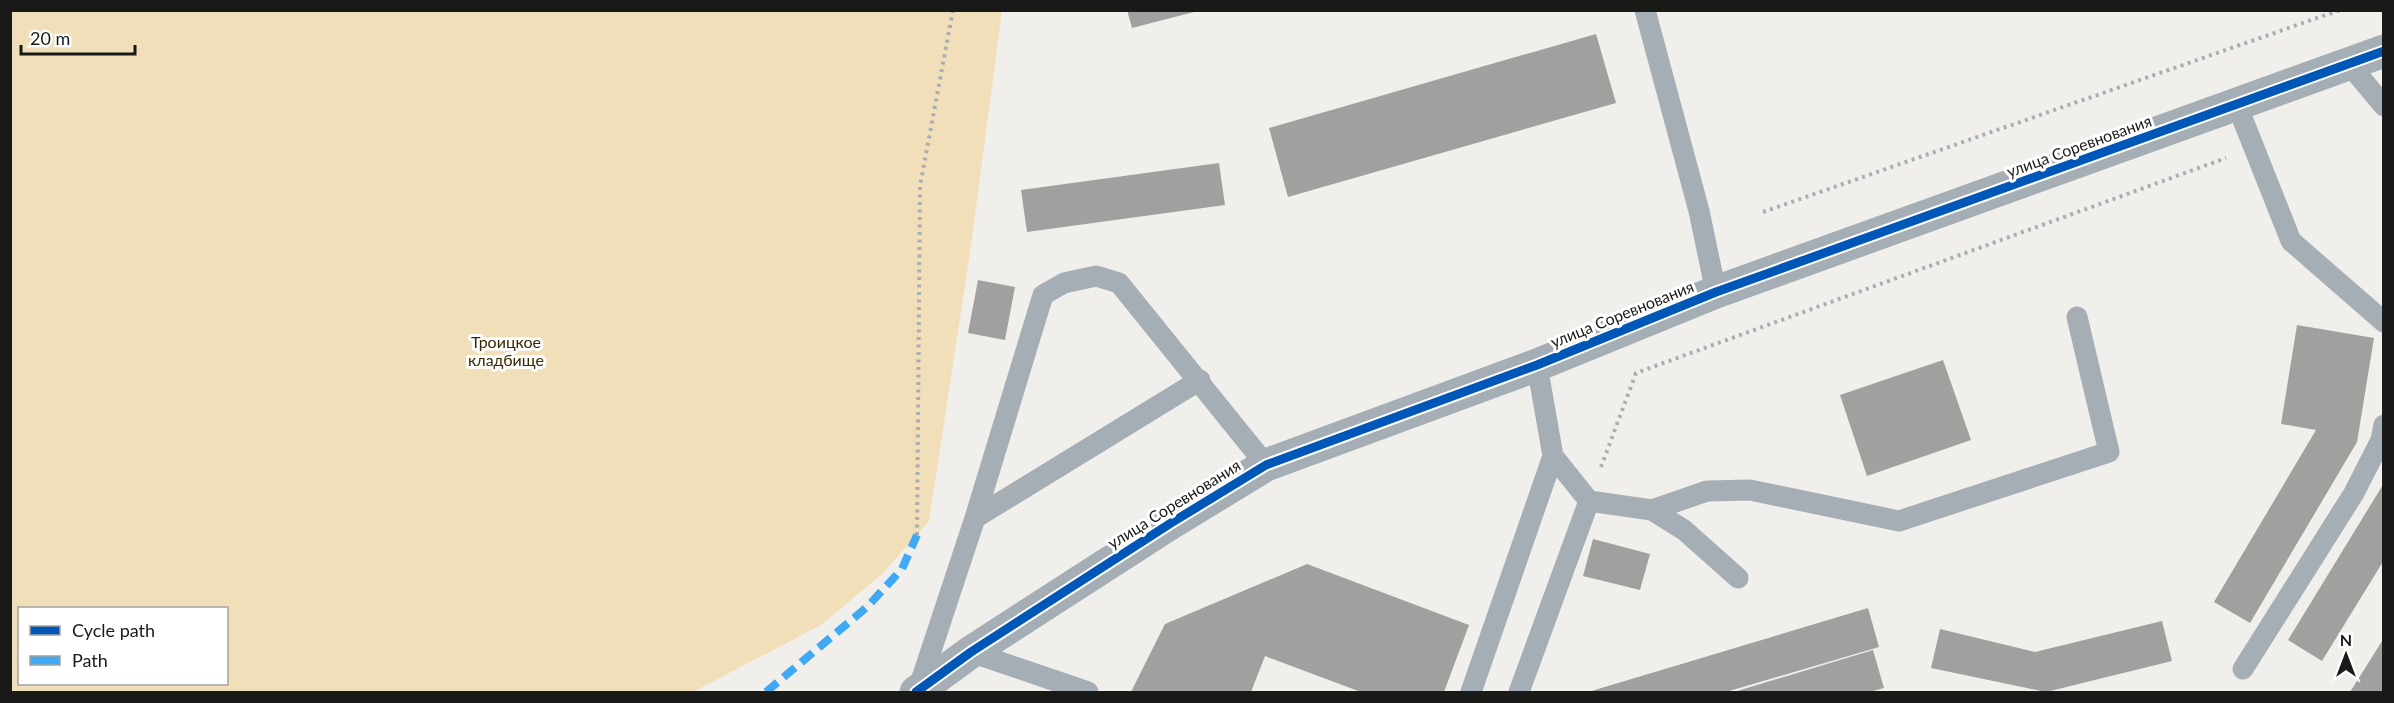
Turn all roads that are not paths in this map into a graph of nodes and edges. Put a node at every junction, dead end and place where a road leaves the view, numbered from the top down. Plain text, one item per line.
1 (1645, 10) edge
2 (2384, 51) edge
3 (2349, 64) junction
4 (2236, 105) junction
5 (2384, 106) edge
6 (1716, 292) junction
7 (2077, 316) dead end
8 (2384, 322) edge
9 (1537, 365) junction
10 (1200, 380) junction
11 (2384, 425) edge
12 (1553, 456) junction
13 (1266, 465) junction
14 (1589, 501) junction
15 (1652, 510) junction
16 (975, 518) junction
17 (1738, 578) dead end
18 (971, 652) junction
19 (2243, 669) dead end
20 (917, 692) edge
21 (1088, 693) edge
22 (1472, 693) edge
23 (1519, 693) edge

1 - 6 lane
2 - 3 street, улица Соревнования
3 - 4 street, улица Соревнования
3 - 5 lane
4 - 6 street, улица Соревнования
4 - 8 lane
6 - 9 street, улица Соревнования
7 - 15 lane
9 - 12 lane
9 - 13 street, улица Соревнования
10 - 13 lane
10 - 16 lane
10 - 16 lane
11 - 19 lane
12 - 14 lane
12 - 22 lane
13 - 18 street, улица Соревнования
14 - 15 lane
14 - 23 lane
15 - 17 lane
16 - 20 lane
18 - 20 street, улица Соревнования
18 - 21 lane

